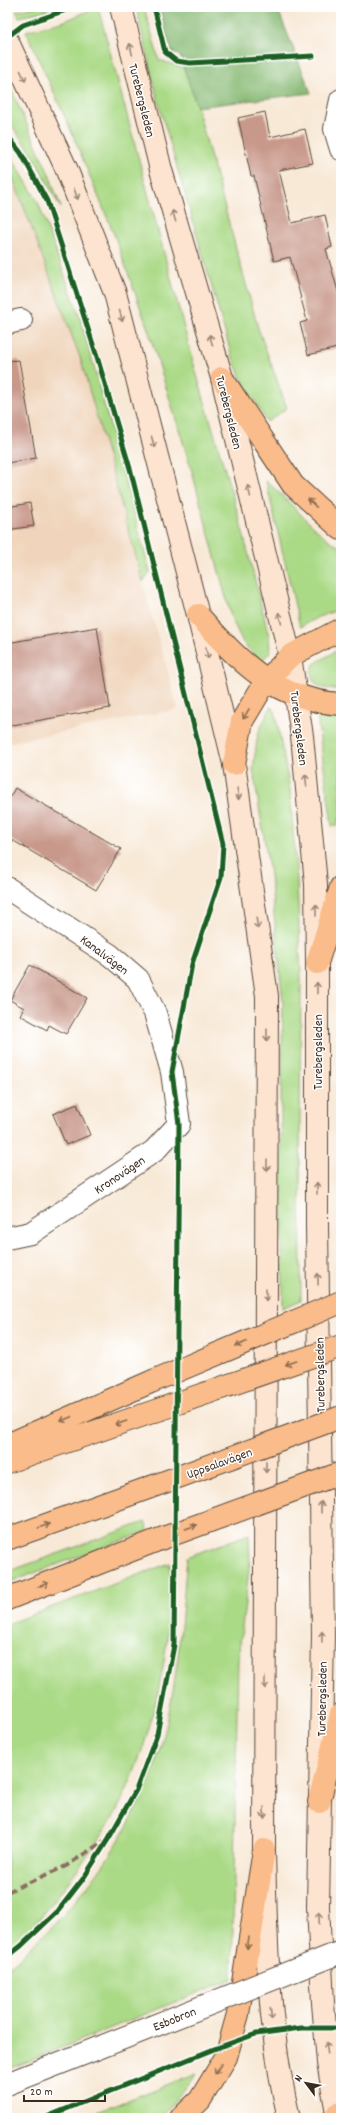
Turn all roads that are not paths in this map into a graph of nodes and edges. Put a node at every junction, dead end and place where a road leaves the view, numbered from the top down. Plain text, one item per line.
1 (121, 7) edge
2 (7, 40) edge
3 (341, 100) edge
4 (341, 149) edge
5 (222, 378) junction
6 (341, 529) edge
7 (198, 615) junction
8 (341, 629) edge
9 (290, 656) junction
10 (266, 681) junction
11 (296, 696) junction
12 (341, 704) edge
13 (234, 764) junction
14 (341, 887) edge
15 (7, 888) edge
16 (317, 963) junction
17 (172, 1072) joint
18 (7, 1238) edge
19 (341, 1302) edge
20 (341, 1346) edge
21 (341, 1417) edge
22 (7, 1445) edge
23 (7, 1462) edge
24 (341, 1473) edge
25 (7, 1539) edge
26 (7, 1599) edge
27 (341, 1714) edge
28 (319, 1802) junction
29 (264, 1850) junction
30 (341, 1952) edge
31 (7, 2084) edge
32 (337, 2117) edge
33 (181, 2118) edge
34 (289, 2118) edge

5 -> 1 main road, Turebergsleden
2 -> 7 main road
3 - 4 street
6 -> 5 highway
9 -> 5 main road, Turebergsleden
7 - 10 highway
7 -> 13 main road
8 - 9 highway
9 - 10 highway
9 - 11 main road, Turebergsleden
10 - 11 highway
10 -> 13 highway
11 - 12 highway
16 -> 11 main road, Turebergsleden
13 -> 29 main road
14 - 16 highway
15 - 17 street, Kanalvägen
28 -> 16 main road, Turebergsleden
17 - 18 street, Kronovägen
19 -> 22 highway, bridge
20 -> 23 highway, bridge
25 -> 21 highway, Uppsalavägen, bridge
26 -> 24 highway, bridge
27 - 28 highway
32 -> 28 main road, Turebergsleden
29 -> 33 highway
29 -> 34 main road
30 - 31 street, Esbobron, bridge

